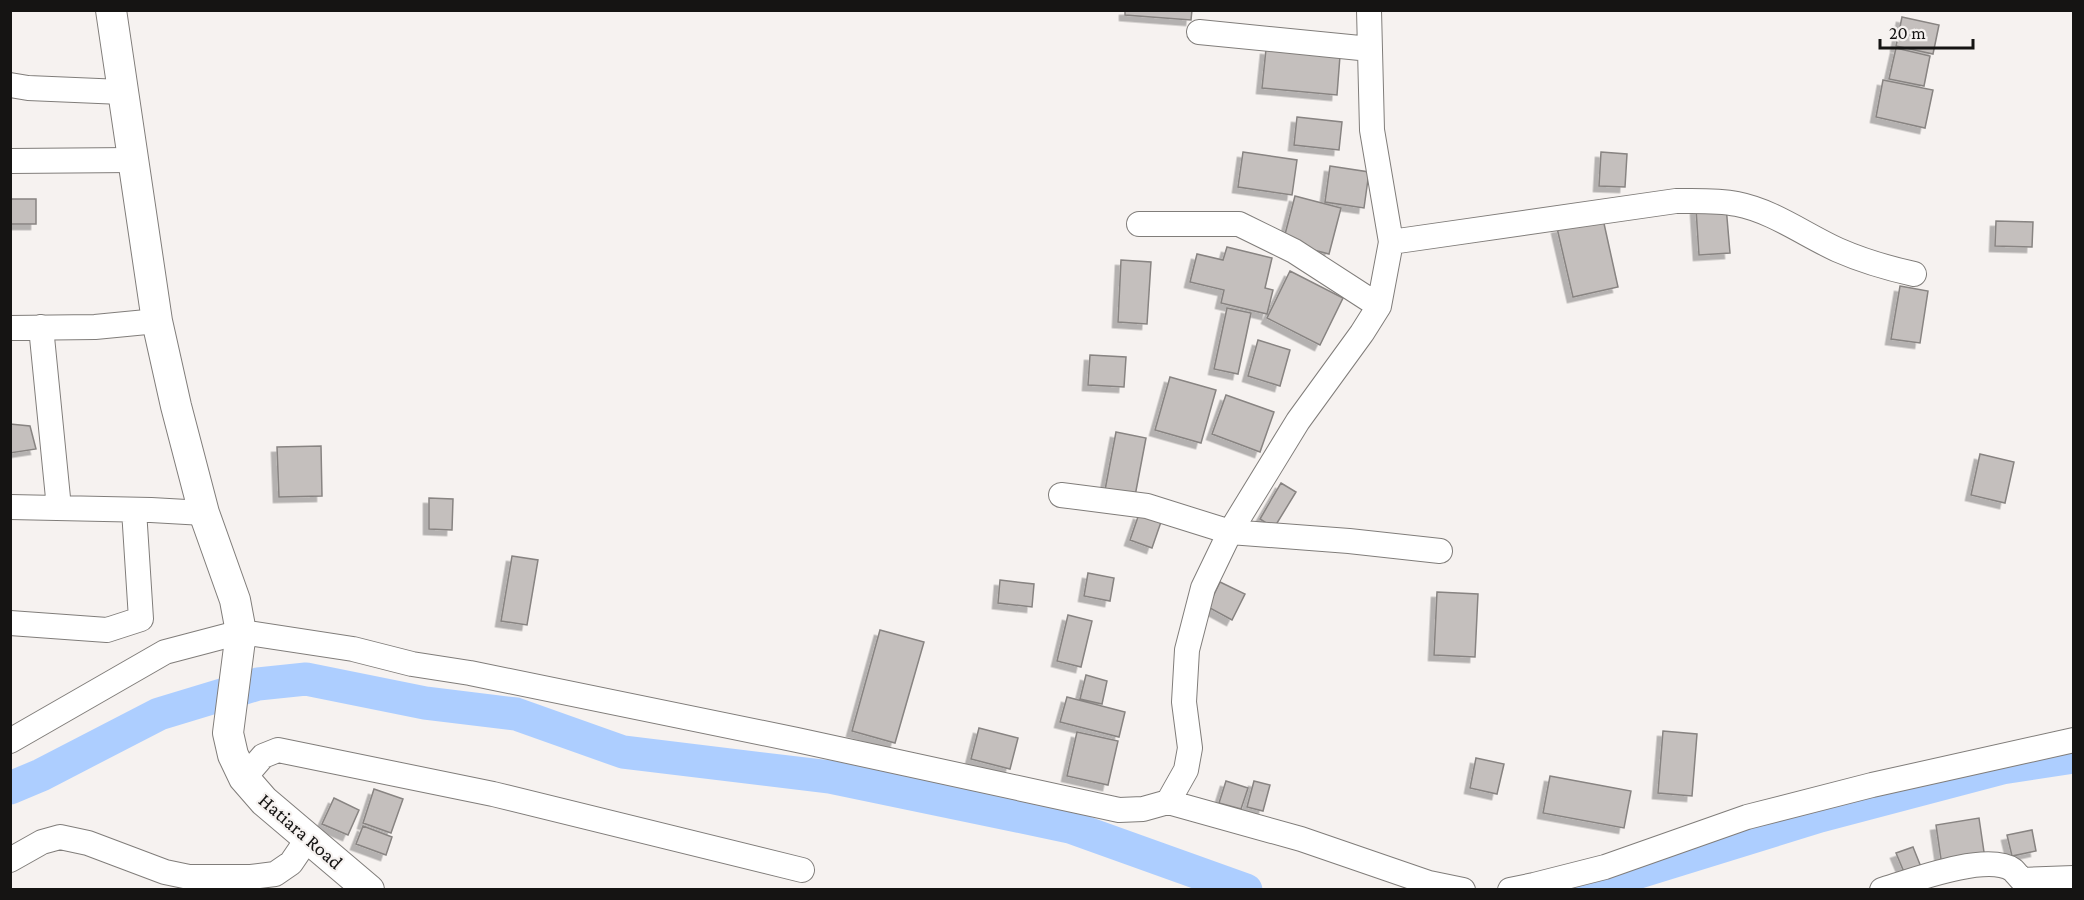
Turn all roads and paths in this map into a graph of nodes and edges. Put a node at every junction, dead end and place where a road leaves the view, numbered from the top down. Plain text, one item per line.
1 (111, 10) edge
2 (1369, 10) edge
3 (1199, 32) dead end
4 (1370, 49) junction
5 (10, 85) edge
6 (122, 92) junction
7 (132, 160) junction
8 (10, 161) edge
9 (1139, 224) dead end
10 (1391, 242) junction
11 (1914, 274) dead end
12 (1379, 306) junction
13 (157, 321) junction
14 (41, 327) junction
15 (10, 328) edge
16 (1061, 495) dead end
17 (10, 507) edge
18 (59, 508) junction
19 (134, 510) junction
20 (204, 513) junction
21 (1230, 532) junction
22 (1440, 551) dead end
23 (10, 623) edge
24 (239, 644) junction
25 (2073, 740) edge
26 (10, 741) edge
27 (244, 777) junction
28 (1168, 801) junction
29 (308, 838) junction
30 (10, 860) edge
31 (802, 870) dead end
32 (2073, 878) edge
33 (369, 890) edge
34 (1463, 890) edge
35 (1510, 890) edge
36 (1882, 890) edge

1 - 6 street
2 - 4 street
3 - 4 street
4 - 10 street
5 - 6 street
6 - 7 street
7 - 8 street
7 - 13 street
9 - 12 street
10 - 11 street
10 - 12 street
12 - 21 street
13 - 14 street
13 - 20 street
14 - 15 street
14 - 18 street
16 - 21 street
17 - 18 street
18 - 19 street
19 - 20 street
19 - 23 street
20 - 24 street
21 - 22 street
21 - 28 street
24 - 26 street
24 - 27 street, Hatiara Road
24 - 28 street
25 - 35 street
27 - 29 street, Hatiara Road
27 - 31 street
28 - 34 street
29 - 30 street
29 - 33 street, Hatiara Road
32 - 36 street

